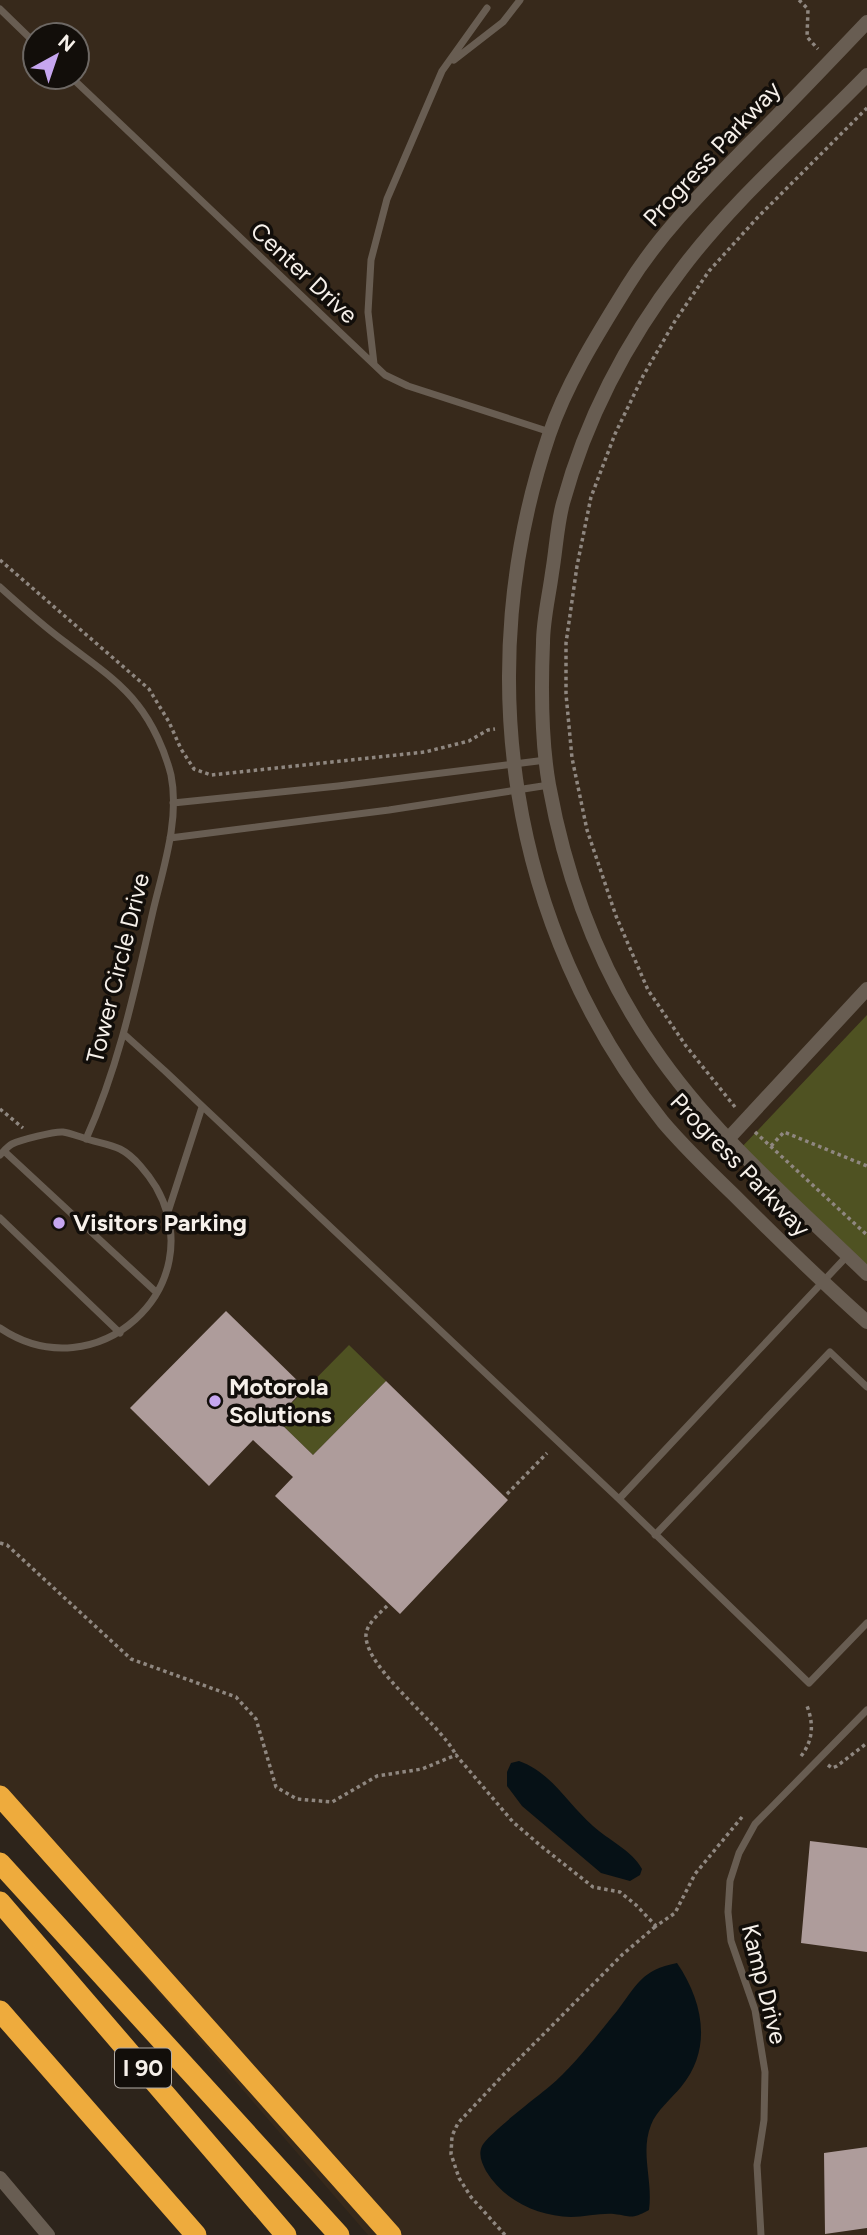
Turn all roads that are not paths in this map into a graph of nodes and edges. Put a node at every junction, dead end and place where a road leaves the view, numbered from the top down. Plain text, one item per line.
1 (520, 0) edge
2 (488, 8) dead end
3 (0, 9) edge
4 (865, 28) edge
5 (21, 29) edge
6 (445, 66) junction
7 (867, 75) edge
8 (86, 91) edge
9 (374, 365) junction
10 (550, 432) junction
11 (0, 587) edge
12 (546, 760) junction
13 (514, 764) junction
14 (549, 785) junction
15 (517, 790) junction
16 (173, 803) junction
17 (170, 838) junction
18 (867, 989) edge
19 (125, 1035) junction
20 (202, 1107) junction
21 (86, 1139) junction
22 (728, 1139) junction
23 (2, 1153) edge
24 (168, 1212) junction
25 (0, 1218) edge
26 (848, 1255) junction
27 (867, 1274) edge
28 (822, 1282) junction
29 (156, 1292) junction
30 (867, 1322) edge
31 (0, 1328) edge
32 (120, 1333) junction
33 (867, 1387) edge
34 (618, 1499) junction
35 (655, 1535) junction
36 (867, 1623) edge
37 (867, 1710) edge
38 (0, 1796) edge
39 (0, 1863) edge
40 (0, 1902) edge
41 (0, 2011) edge
42 (0, 2178) edge
43 (48, 2235) edge
44 (196, 2235) edge
45 (286, 2235) edge
46 (339, 2235) edge
47 (391, 2235) edge
48 (761, 2235) edge

1 - 6 lane
2 - 6 lane
3 - 5 lane
4 - 10 street, Progress Parkway
6 - 9 lane
7 - 12 street, Progress Parkway
8 - 9 lane, Center Drive
9 - 10 lane, Center Drive
10 - 13 street, Progress Parkway
11 - 16 lane, Tower Circle Drive
12 - 13 lane
12 - 14 street, Progress Parkway
13 - 15 street, Progress Parkway
13 - 16 lane
14 - 15 lane
14 - 22 street, Progress Parkway
15 - 17 lane
15 - 28 street, Progress Parkway
16 - 17 lane, Tower Circle Drive
17 - 19 lane, Tower Circle Drive
18 - 22 street
19 - 20 lane
19 - 21 lane, Tower Circle Drive
20 - 24 lane
20 - 34 lane
21 - 23 lane
21 - 24 lane
22 - 26 street, Progress Parkway
23 - 29 lane
24 - 29 lane
25 - 32 lane
26 - 27 street, Progress Parkway
26 - 28 lane
28 - 30 street, Progress Parkway
28 - 34 lane
29 - 32 lane
31 - 32 lane
33 - 35 lane
34 - 35 lane
35 - 36 lane
37 - 48 lane, Kamp Drive
38 - 47 highway
39 - 46 highway
40 - 45 highway, I 90
41 - 44 highway, I 90
42 - 43 street

